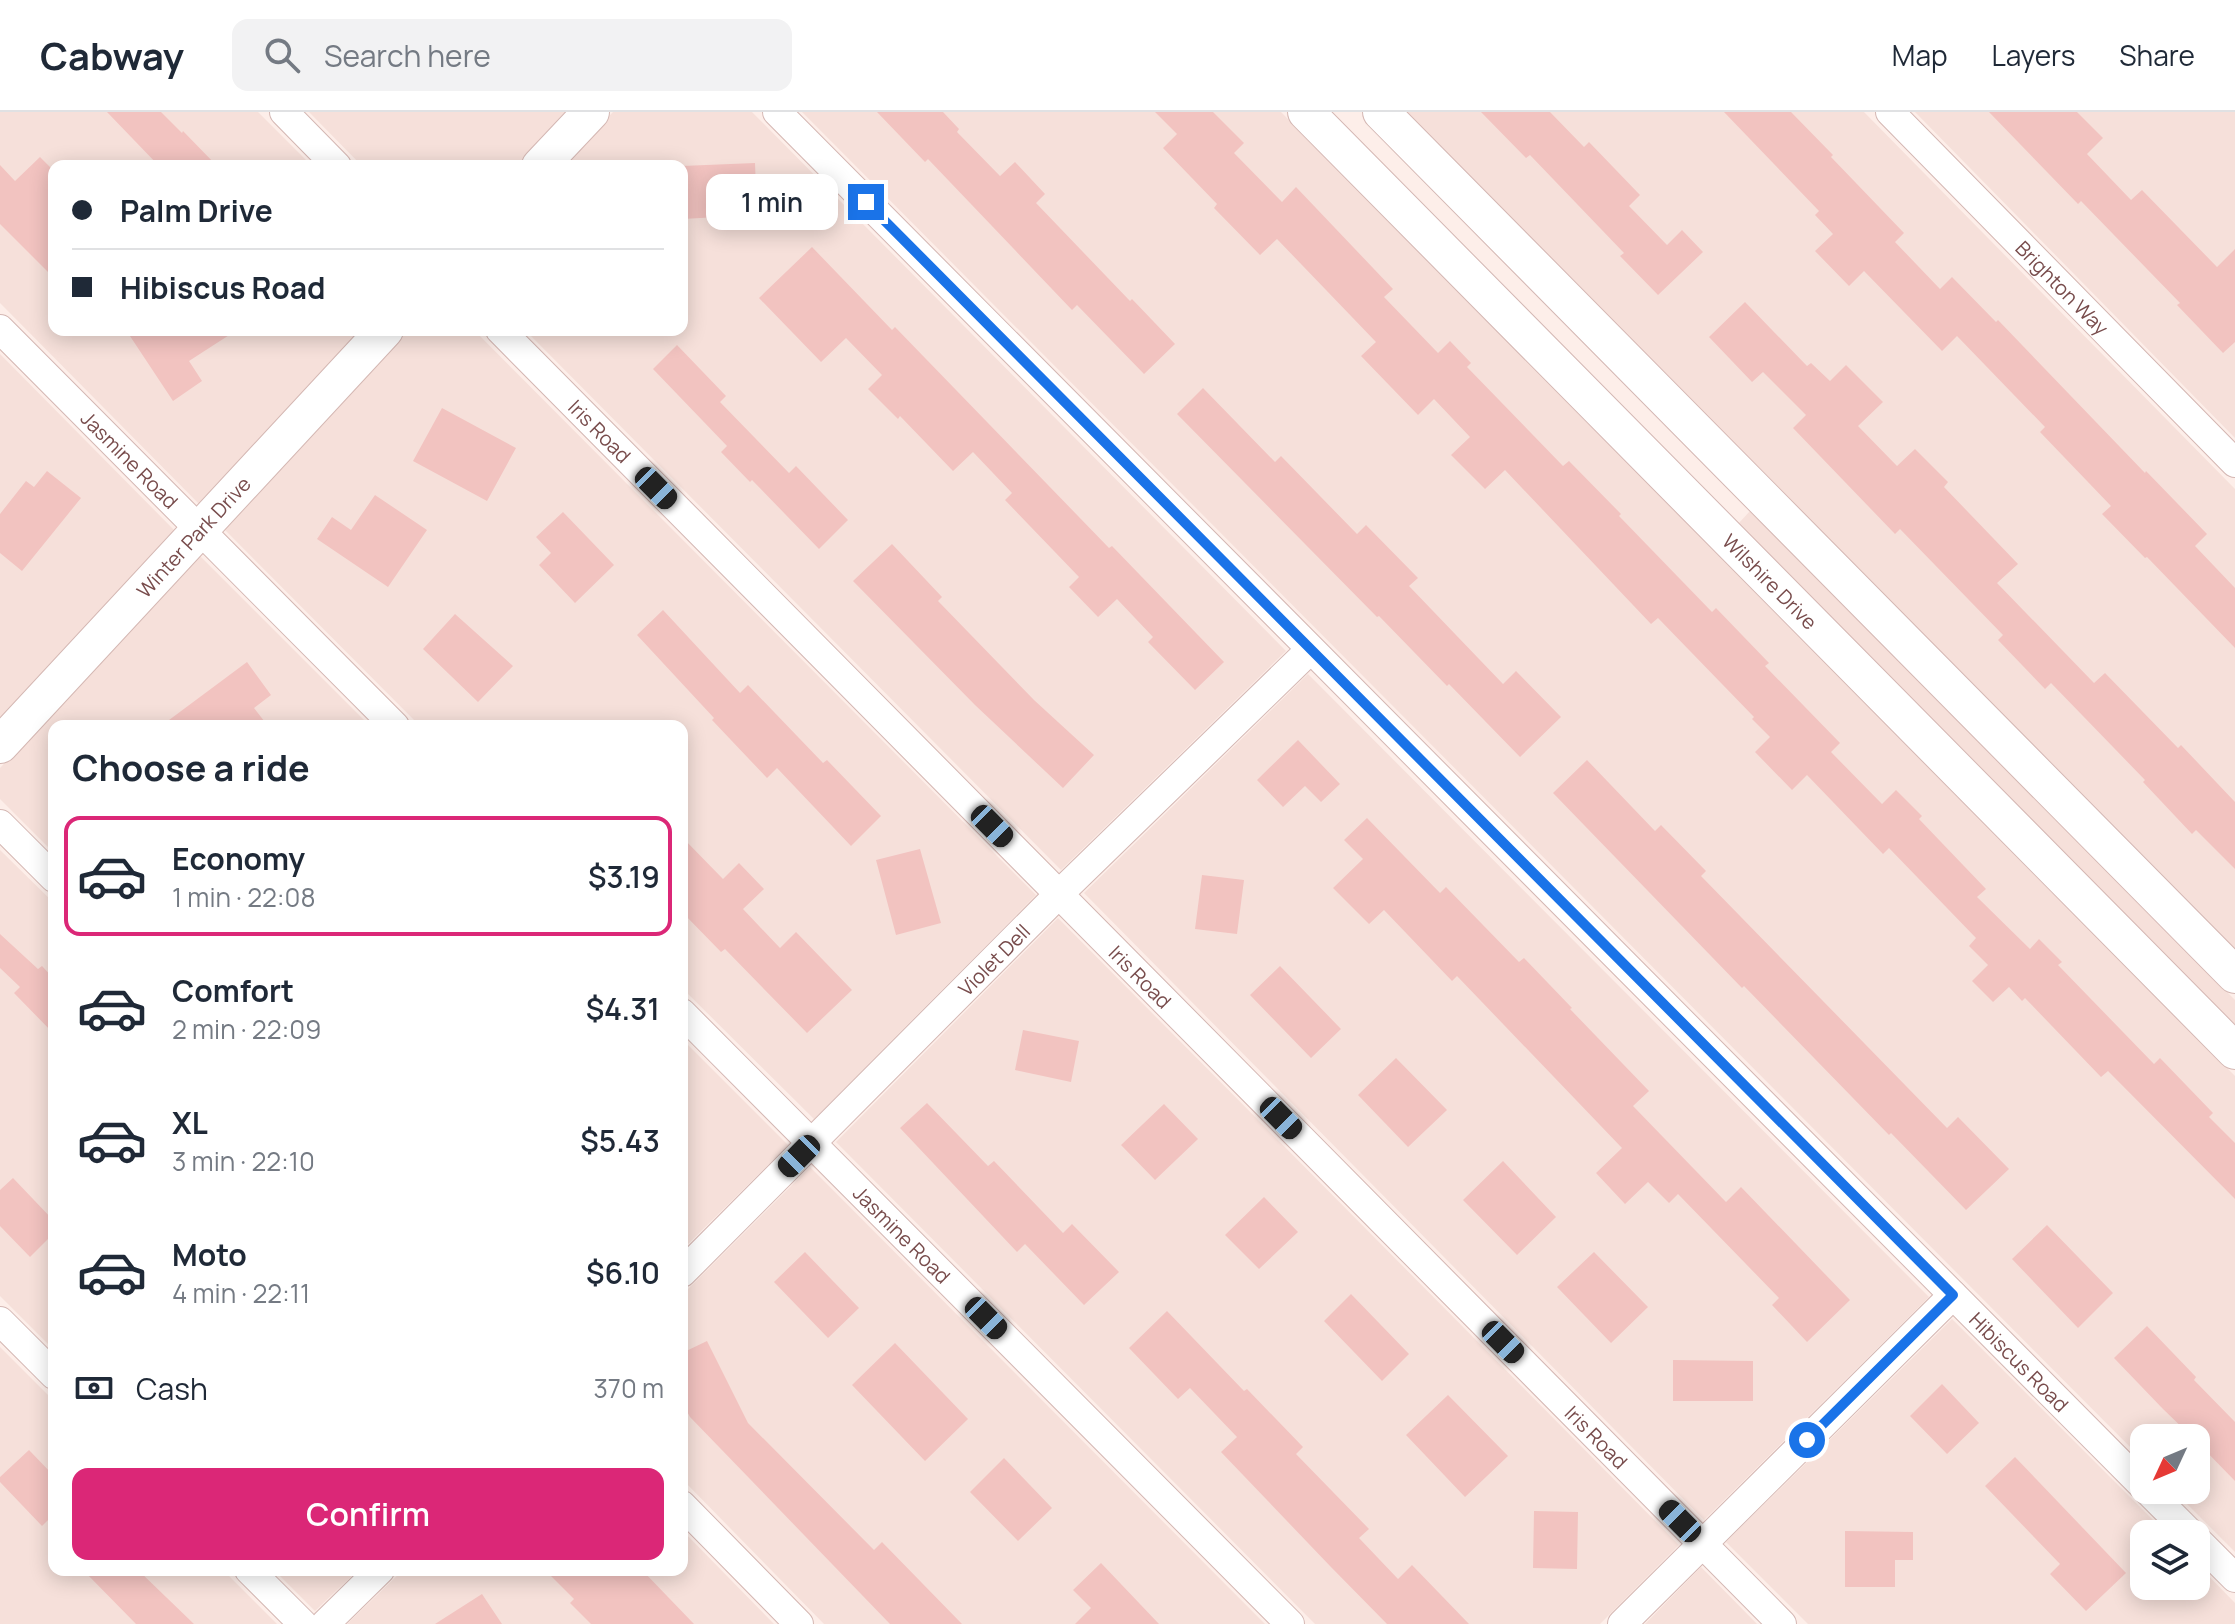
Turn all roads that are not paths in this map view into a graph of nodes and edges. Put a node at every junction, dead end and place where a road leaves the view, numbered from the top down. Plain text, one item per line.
1 (284, 112) edge
2 (591, 112) edge
3 (777, 112) edge
4 (1306, 112) edge
5 (1381, 112) edge
6 (1890, 112) edge
7 (331, 160) edge
8 (546, 160) edge
9 (0, 329) edge
10 (379, 336) edge
11 (506, 336) edge
12 (2235, 463) edge
13 (1751, 486) junction
14 (1715, 526) junction
15 (200, 531) junction
16 (1310, 650) junction
17 (389, 720) edge
18 (0, 745) edge
19 (0, 824) edge
20 (48, 872) edge
21 (1059, 894) junction
22 (2235, 975) edge
23 (688, 1019) edge
24 (2235, 1051) edge
25 (812, 1144) junction
26 (688, 1267) edge
27 (1953, 1295) junction
28 (0, 1321) edge
29 (48, 1369) edge
30 (2130, 1472) edge
31 (2162, 1504) edge
32 (688, 1511) edge
33 (2177, 1520) edge
34 (1702, 1544) junction
35 (2210, 1553) edge
36 (255, 1576) edge
37 (374, 1576) edge
38 (2235, 1578) edge
39 (303, 1624) edge
40 (325, 1624) edge
41 (799, 1624) edge
42 (1290, 1624) edge
43 (1622, 1624) edge
44 (1782, 1624) edge

1 - 7 street
2 - 8 street
3 - 16 street, Hibiscus Road
4 - 14 street, Wilshire Drive
5 - 13 street
6 - 12 street, Brighton Way
9 - 15 street, Jasmine Road
10 - 15 street, Winter Park Drive
11 - 21 street, Iris Road
13 - 14 street
13 - 22 street
14 - 24 street, Wilshire Drive
15 - 17 street, Jasmine Road
15 - 18 street, Winter Park Drive
16 - 21 street, Violet Dell
16 - 27 street, Hibiscus Road
19 - 20 street
21 - 25 street, Violet Dell
21 - 34 street, Iris Road
23 - 25 street, Jasmine Road
25 - 26 street, Violet Dell
25 - 42 street, Jasmine Road
27 - 30 street, Hibiscus Road
27 - 34 street
28 - 29 street
31 - 33 street, Hibiscus Road
32 - 41 street
34 - 43 street
34 - 44 street, Iris Road
35 - 38 street
36 - 39 street
37 - 40 street

